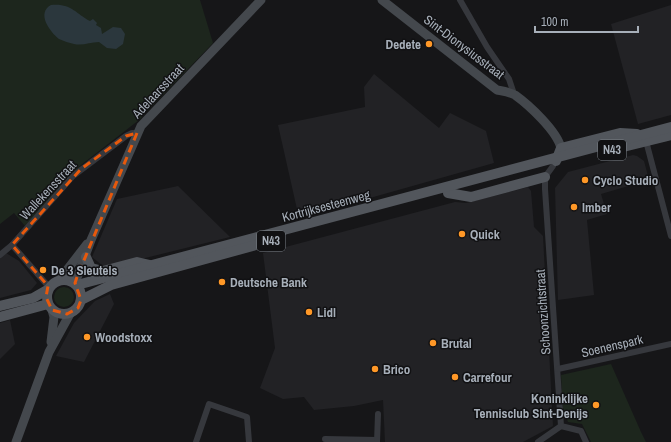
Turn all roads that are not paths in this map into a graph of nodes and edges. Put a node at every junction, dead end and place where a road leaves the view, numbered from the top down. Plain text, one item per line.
1 (261, 0) edge
2 (382, 0) edge
3 (460, 0) edge
4 (514, 94) junction
5 (671, 127) edge
6 (137, 134) junction
7 (671, 135) edge
8 (643, 138) junction
9 (557, 157) junction
10 (545, 177) junction
11 (448, 193) junction
12 (671, 236) edge
13 (91, 240) junction
14 (0, 245) edge
15 (12, 245) junction
16 (5, 251) junction
17 (0, 255) edge
18 (86, 257) junction
19 (154, 265) junction
20 (60, 279) junction
21 (76, 284) junction
22 (48, 288) junction
23 (81, 300) junction
24 (0, 306) edge
25 (50, 307) junction
26 (71, 312) junction
27 (0, 317) edge
28 (671, 344) edge
29 (49, 352) junction
30 (558, 369) junction
31 (378, 414) dead end
32 (561, 426) junction
33 (325, 440) dead end
34 (377, 441) edge
35 (16, 442) edge
36 (196, 442) edge
37 (249, 442) edge
38 (538, 442) edge
39 (586, 442) edge

1 - 6 street, Adelaarsstraat
2 - 4 street, Sint-Dionysiusstraat
3 - 4 street
4 - 9 street, Sint-Dionysiusstraat
5 - 8 main road, Kortrijksesteenweg / N43
6 - 13 street, Adelaarsstraat
6 - 15 street, Wallekensstraat
7 - 8 main road, Kortrijksesteenweg / N43
8 - 9 main road, Kortrijksesteenweg / N43
8 - 9 main road, Kortrijksesteenweg / N43
8 - 12 street
9 - 10 street
9 - 11 main road, Kortrijksesteenweg / N43
9 - 19 main road, Kortrijksesteenweg / N43
10 - 11 main road, N43
10 - 30 street, Schoonzichtstraat
11 - 23 main road, Kortrijksesteenweg / N43
13 - 18 street, Adelaarsstraat
13 - 20 street, Adelaarsstraat
14 - 16 street
15 - 16 street, Wallekensstraat
15 - 22 street
16 - 17 street, Wallekensstraat
18 - 19 main road, N43
18 - 21 street, Adelaarsstraat
19 - 21 main road, Kortrijksesteenweg / N43
20 - 21 main road, N43
20 - 22 main road
21 - 23 main road
22 - 24 main road
22 - 25 main road
23 - 26 main road, N43
25 - 26 main road
25 - 27 main road
25 - 29 street
26 - 29 street
28 - 30 street, Soenenspark
29 - 35 street
30 - 32 street, Schoonzichtstraat
31 - 34 street
32 - 38 street
32 - 39 street
33 - 34 street
36 - 37 street

